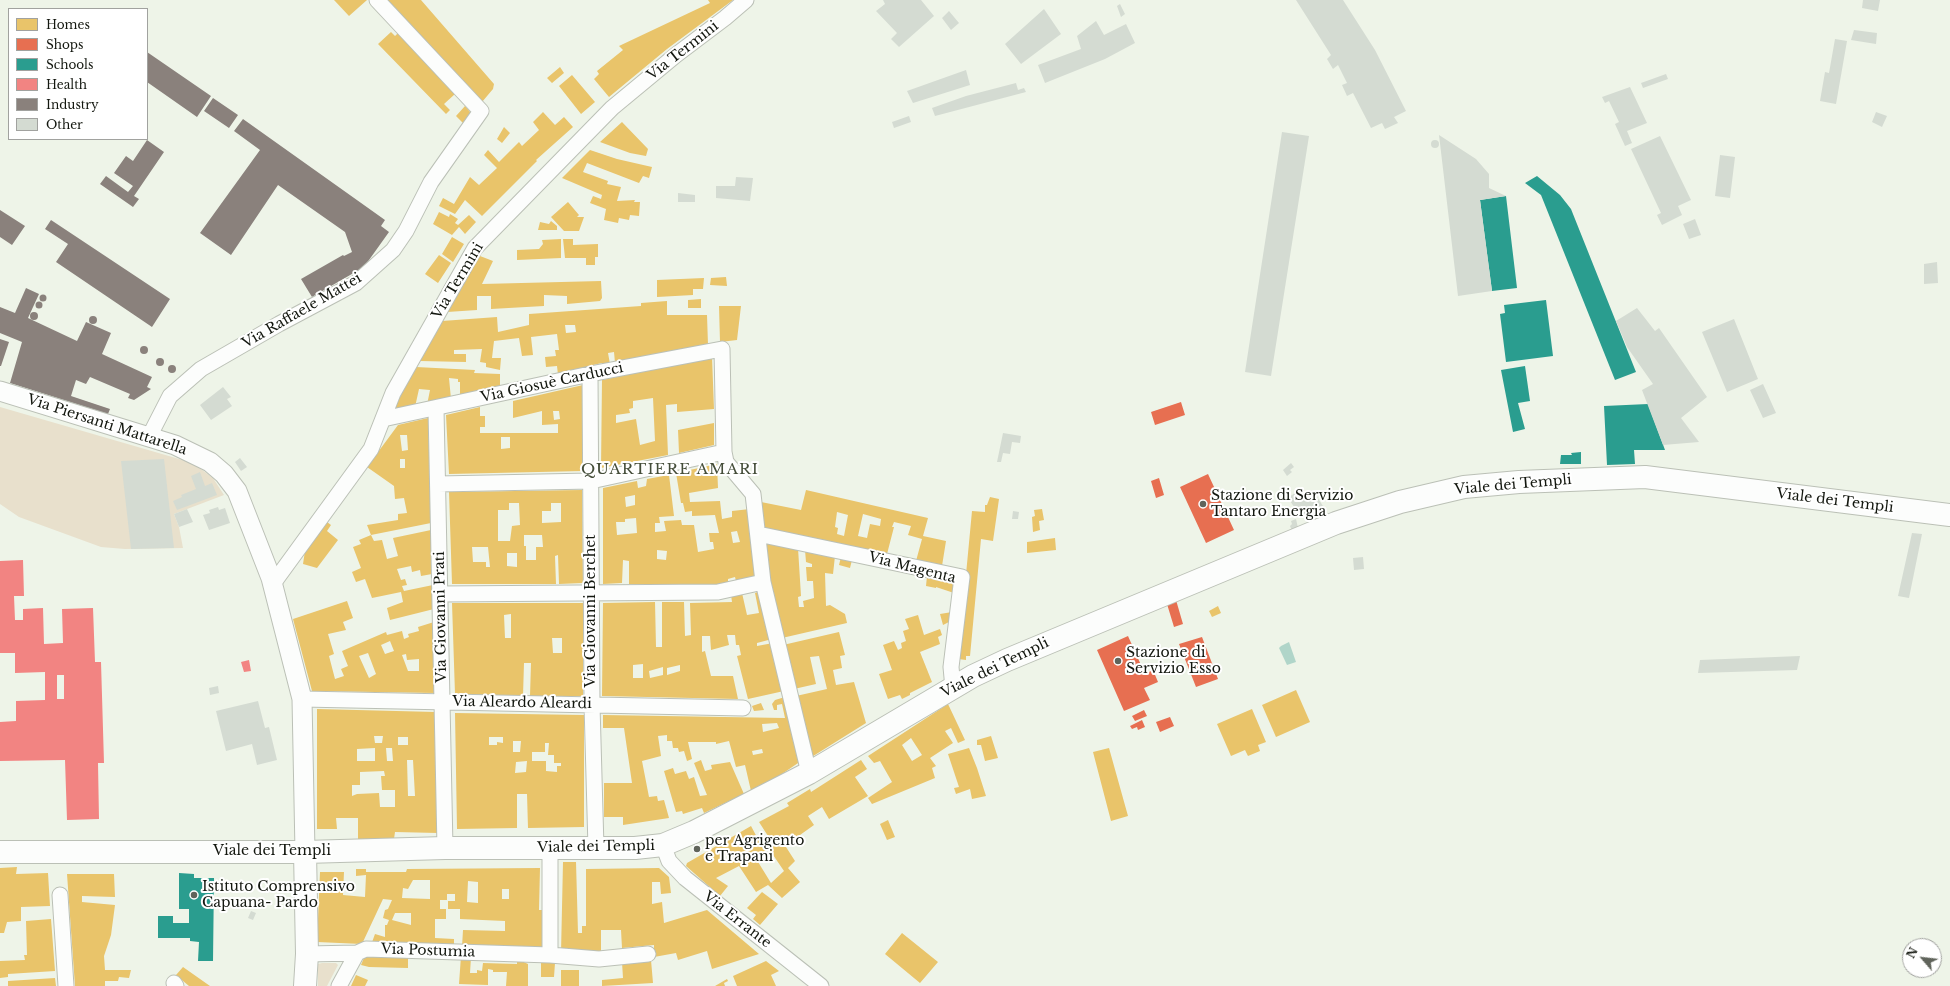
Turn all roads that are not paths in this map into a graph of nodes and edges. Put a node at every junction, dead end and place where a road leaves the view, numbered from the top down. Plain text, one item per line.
1 (377, 0) edge
2 (746, 0) edge
3 (590, 374) junction
4 (0, 391) edge
5 (436, 409) junction
6 (383, 419) junction
7 (149, 437) junction
8 (724, 452) junction
9 (590, 481) junction
10 (438, 484) junction
11 (1950, 516) edge
12 (758, 534) junction
13 (763, 582) junction
14 (272, 585) junction
15 (440, 594) junction
16 (591, 594) junction
17 (953, 688) junction
18 (302, 699) junction
19 (442, 702) junction
20 (592, 705) junction
21 (743, 708) dead end
22 (809, 773) junction
23 (663, 845) junction
24 (445, 848) junction
25 (596, 848) junction
26 (550, 849) junction
27 (0, 852) edge
28 (305, 852) junction
29 (60, 895) dead end
30 (357, 953) junction
31 (307, 954) junction
32 (648, 954) dead end
33 (550, 955) junction
34 (66, 986) edge
35 (305, 986) edge
36 (339, 986) edge
37 (821, 986) edge

1 - 7 street, Via Raffaele Mattei
2 - 6 street, Via Termini
3 - 5 street, Via Giosuè Carducci
3 - 8 street, Via Giosuè Carducci
3 - 9 street, Via Giovanni Berchet
4 - 7 street, Via Piersanti Mattarella
5 - 6 street, Via Giosuè Carducci
5 - 10 street, Via Giovanni Prati
6 - 14 street, Via Termini
7 - 14 street, Via Piersanti Mattarella
8 - 9 street
8 - 12 street
9 - 10 street
9 - 16 street, Via Giovanni Berchet
10 - 15 street, Via Giovanni Prati
11 - 17 main road, Viale dei Templi
12 - 13 street
12 - 17 street, Via Magenta
13 - 16 street
13 - 22 street
14 - 18 street, Via Piersanti Mattarella
15 - 16 street
15 - 19 street, Via Giovanni Prati
16 - 20 street, Via Giovanni Berchet
17 - 22 main road, Viale dei Templi
18 - 19 street, Via Aleardo Aleardi
18 - 28 street, Via Piersanti Mattarella
19 - 20 street, Via Aleardo Aleardi
19 - 24 street, Via Giovanni Prati
20 - 21 street, Via Aleardo Aleardi
20 - 25 street, Via Giovanni Berchet
22 - 23 main road, Viale dei Templi
23 - 25 main road, Viale dei Templi
23 - 37 street, Via Errante
24 - 26 main road, Viale dei Templi
24 - 28 main road, Viale dei Templi
25 - 26 main road, Viale dei Templi
26 - 33 street
27 - 28 main road, Viale dei Templi
28 - 31 main road
29 - 34 street
30 - 31 street, Via Postumia
30 - 33 street, Via Postumia
30 - 36 street
31 - 35 main road
32 - 33 street, Via Postumia

